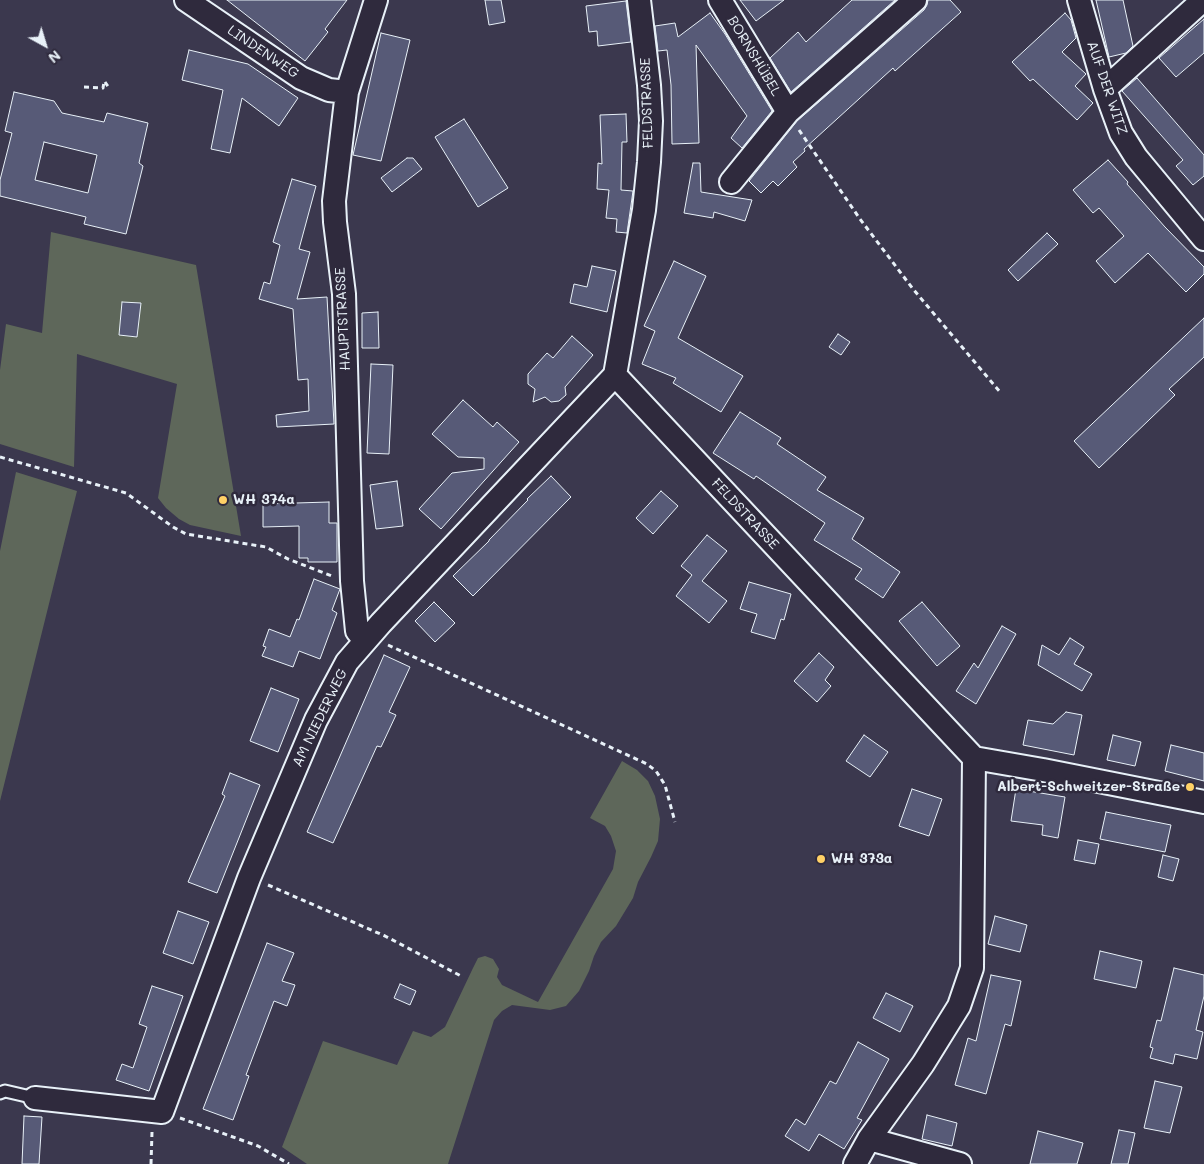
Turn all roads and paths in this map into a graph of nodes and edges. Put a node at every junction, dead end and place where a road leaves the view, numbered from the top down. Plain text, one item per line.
1 (186, 0) edge
2 (376, 0) edge
3 (639, 0) edge
4 (720, 0) edge
5 (915, 0) edge
6 (1079, 0) edge
7 (1203, 0) edge
8 (84, 87) dead end
9 (109, 88) dead end
10 (1105, 90) junction
11 (347, 92) junction
12 (788, 112) junction
13 (731, 182) dead end
14 (1204, 239) edge
15 (615, 375) junction
16 (1000, 392) dead end
17 (0, 457) edge
18 (352, 581) junction
19 (367, 638) junction
20 (974, 758) junction
21 (1204, 802) edge
22 (675, 822) dead end
23 (249, 878) junction
24 (461, 976) dead end
25 (0, 1093) edge
26 (35, 1098) joint
27 (162, 1112) junction
28 (869, 1139) junction
29 (151, 1164) edge
30 (289, 1164) edge
31 (855, 1164) edge
32 (960, 1164) edge

1 - 11 street, LINDENWEG
2 - 11 street, HAUPTSTRASSE
3 - 15 street, FELDSTRASSE
4 - 12 street, BORNSHÜBEL
5 - 12 street
6 - 10 street, AUF DER WITZ
7 - 10 street
8 - 9 path
10 - 14 street, AUF DER WITZ
11 - 18 street, HAUPTSTRASSE
12 - 13 street
12 - 16 path
15 - 19 street, AM NIEDERWEG
15 - 20 street, FELDSTRASSE
17 - 18 path
18 - 19 street, HAUPTSTRASSE
19 - 22 path
19 - 23 street, AM NIEDERWEG
20 - 21 street
20 - 28 street
23 - 24 path
23 - 27 street, AM NIEDERWEG
25 - 26 lane
26 - 27 street
27 - 29 path
27 - 30 path
28 - 31 street
28 - 32 street

